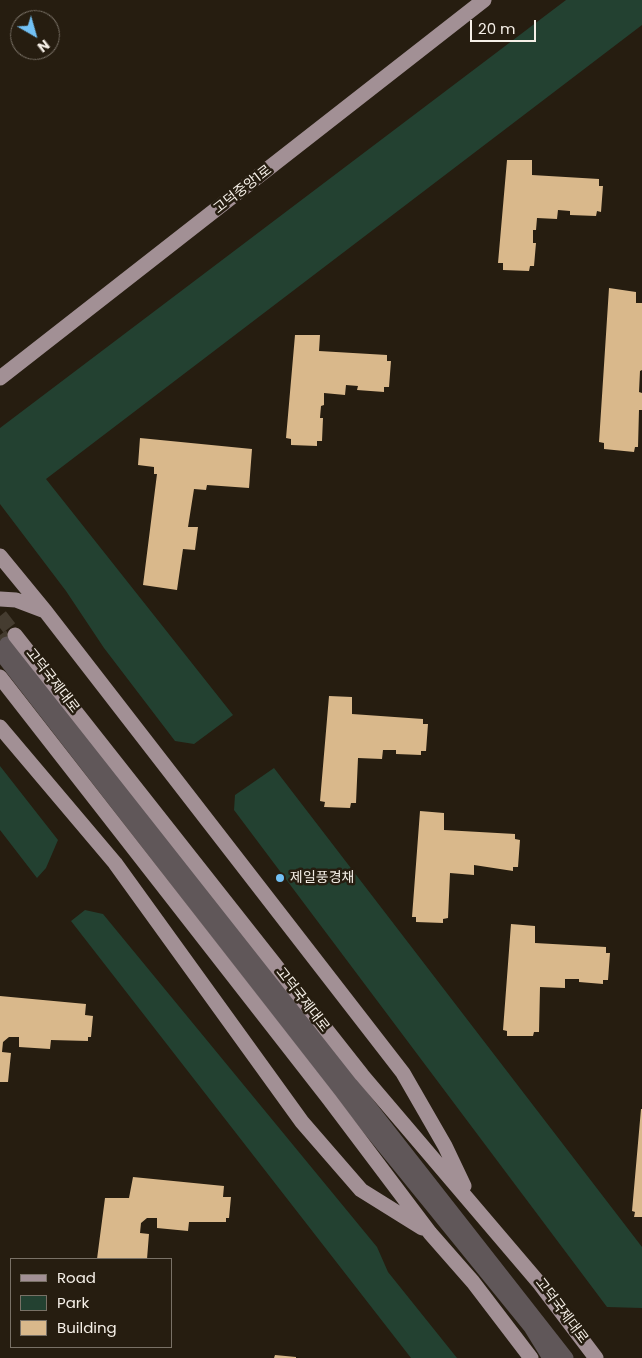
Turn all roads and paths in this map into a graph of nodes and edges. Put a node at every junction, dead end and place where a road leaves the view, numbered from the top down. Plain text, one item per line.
1 (484, 0) edge
2 (0, 378) edge
3 (0, 556) edge
4 (0, 599) edge
5 (46, 612) junction
6 (7, 644) edge
7 (0, 677) edge
8 (0, 727) edge
9 (474, 1205) junction
10 (430, 1233) junction
11 (531, 1358) edge
12 (550, 1358) edge
13 (566, 1358) edge
14 (596, 1358) edge

1 - 2 main road, 고덕중앙1로
3 - 5 main road
4 - 5 main road
5 - 9 main road
6 - 9 main road, 고덕국제대로
6 - 12 lane
6 - 13 lane
7 - 10 main road
8 - 10 main road
9 - 14 main road, 고덕국제대로
10 - 11 main road

